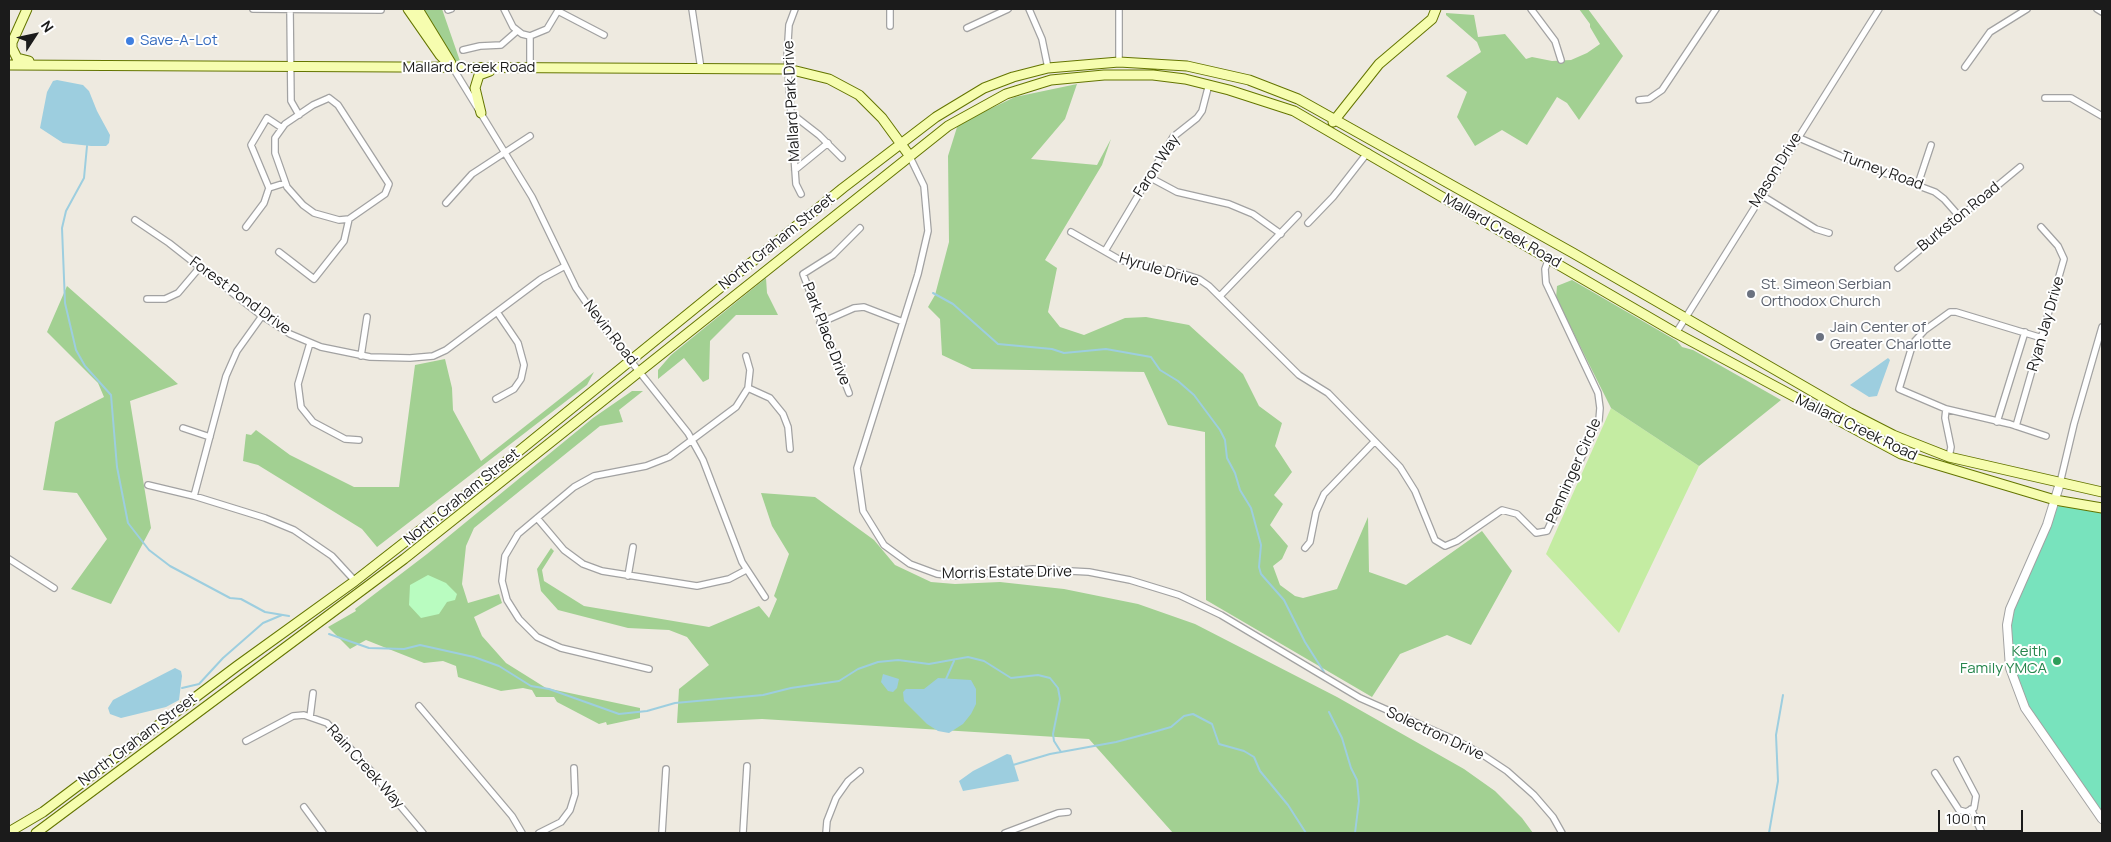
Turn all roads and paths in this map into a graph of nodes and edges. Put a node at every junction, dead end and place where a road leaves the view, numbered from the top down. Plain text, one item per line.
1 (27, 9) edge
2 (253, 9) edge
3 (290, 9) edge
4 (408, 9) edge
5 (418, 9) edge
6 (504, 9) edge
7 (692, 9) edge
8 (795, 9) edge
9 (890, 9) edge
10 (1008, 9) edge
11 (1029, 9) edge
12 (1119, 9) edge
13 (1436, 9) edge
14 (1531, 9) edge
15 (1716, 9) edge
16 (1879, 9) edge
17 (2027, 9) edge
18 (2097, 9) edge
19 (381, 10) edge
20 (558, 10) edge
21 (2102, 12) edge
22 (890, 26) dead end
23 (967, 28) dead end
24 (517, 32) junction
25 (604, 35) dead end
26 (530, 36) junction
27 (431, 42) junction
28 (10, 46) edge
29 (463, 50) dead end
30 (1561, 60) dead end
31 (1119, 62) junction
32 (9, 65) edge
33 (87, 65) junction
34 (1965, 67) dead end
35 (290, 68) junction
36 (428, 68) junction
37 (453, 68) junction
38 (499, 68) junction
39 (1048, 68) junction
40 (530, 69) junction
41 (701, 69) junction
42 (788, 69) junction
43 (1209, 84) junction
44 (2044, 98) dead end
45 (1639, 100) dead end
46 (481, 114) junction
47 (792, 114) junction
48 (299, 115) junction
49 (2102, 116) edge
50 (1336, 118) junction
51 (282, 128) junction
52 (1328, 129) junction
53 (530, 136) dead end
54 (1797, 137) junction
55 (828, 143) junction
56 (901, 143) junction
57 (1931, 144) dead end
58 (504, 151) junction
59 (1368, 152) junction
60 (909, 155) junction
61 (842, 158) dead end
62 (2020, 166) dead end
63 (795, 170) junction
64 (1149, 177) junction
65 (284, 183) junction
66 (1918, 184) junction
67 (269, 188) junction
68 (801, 194) dead end
69 (1761, 195) junction
70 (446, 203) dead end
71 (1298, 215) dead end
72 (1959, 216) junction
73 (349, 219) junction
74 (135, 220) dead end
75 (1308, 223) dead end
76 (246, 227) dead end
77 (2042, 227) dead end
78 (860, 228) dead end
79 (1071, 232) dead end
80 (1829, 233) dead end
81 (1281, 234) junction
82 (1105, 251) junction
83 (279, 252) dead end
84 (1548, 258) junction
85 (565, 266) junction
86 (200, 267) junction
87 (1898, 268) dead end
88 (1220, 296) junction
89 (147, 299) dead end
90 (497, 312) junction
91 (262, 316) junction
92 (367, 317) dead end
93 (1685, 318) junction
94 (903, 322) junction
95 (820, 323) junction
96 (2102, 327) edge
97 (2025, 332) junction
98 (1676, 333) junction
99 (2042, 338) junction
100 (310, 343) junction
101 (361, 356) junction
102 (746, 356) dead end
103 (631, 360) junction
104 (641, 372) junction
105 (748, 388) junction
106 (849, 393) dead end
107 (496, 399) dead end
108 (1946, 409) junction
109 (1997, 422) junction
110 (2016, 426) junction
111 (183, 428) dead end
112 (2046, 436) dead end
113 (210, 437) junction
114 (359, 440) dead end
115 (692, 440) junction
116 (1374, 442) junction
117 (790, 449) dead end
118 (1949, 457) junction
119 (2060, 483) junction
120 (148, 486) dead end
121 (2102, 492) edge
122 (194, 496) junction
123 (2055, 500) junction
124 (2102, 508) edge
125 (537, 518) junction
126 (633, 547) dead end
127 (1305, 548) dead end
128 (9, 559) edge
129 (746, 570) junction
130 (628, 576) junction
131 (355, 581) junction
132 (54, 588) dead end
133 (765, 597) dead end
134 (649, 669) dead end
135 (1341, 688) joint
136 (313, 693) dead end
137 (419, 706) dead end
138 (310, 717) junction
139 (246, 741) dead end
140 (1957, 760) dead end
141 (747, 766) dead end
142 (574, 768) dead end
143 (666, 769) dead end
144 (860, 771) dead end
145 (1936, 773) dead end
146 (304, 807) dead end
147 (1970, 809) junction
148 (1068, 812) dead end
149 (37, 816) junction
150 (2102, 819) edge
151 (26, 822) junction
152 (9, 832) edge
153 (40, 832) edge
154 (323, 833) edge
155 (423, 833) edge
156 (522, 833) edge
157 (539, 833) edge
158 (662, 833) edge
159 (742, 833) edge
160 (826, 833) edge
161 (1005, 833) edge
162 (1562, 833) edge
163 (1982, 833) edge

1 - 28 main road
2 - 3 street
3 - 19 street
3 - 35 street
4 - 27 main road, Nevin Road
5 - 37 main road, Nevin Road
6 - 24 street
7 - 41 street
8 - 42 street, Mallard Park Drive
9 - 22 street
10 - 23 street
11 - 39 street
12 - 31 street
13 - 50 main road
14 - 30 street
15 - 45 street
16 - 54 street, Mason Drive
17 - 34 street
18 - 21 street
20 - 25 street
20 - 26 street
24 - 26 street
24 - 29 street
26 - 40 street
27 - 36 main road
27 - 37 main road, Nevin Road
28 - 33 main road
31 - 39 main road, Mallard Creek Road
31 - 50 main road, Mallard Creek Road
32 - 33 main road, Mallard Creek Road
33 - 35 main road, Mallard Creek Road
35 - 36 main road, Mallard Creek Road
35 - 48 street
36 - 37 main road, Mallard Creek Road
37 - 38 main road, Mallard Creek Road
37 - 46 street, Nevin Road
38 - 40 main road, Mallard Creek Road
38 - 46 main road
39 - 56 main road, Mallard Creek Road
40 - 41 main road, Mallard Creek Road
41 - 42 main road, Mallard Creek Road
42 - 47 street, Mallard Park Drive
42 - 56 main road, Mallard Creek Road
43 - 52 main road, Mallard Creek Road
43 - 60 main road, Mallard Creek Road
43 - 64 street, Faron Way
44 - 49 street
46 - 58 street, Nevin Road
47 - 55 street
47 - 63 street, Mallard Park Drive
48 - 51 street
48 - 73 street
50 - 52 main road
50 - 93 main road, Mallard Creek Road
51 - 65 street
51 - 67 street
52 - 59 main road, Mallard Creek Road
53 - 58 street
54 - 66 street, Turney Road
54 - 69 street, Mason Drive
55 - 61 street
55 - 63 street
56 - 60 main road, Mallard Creek Road
56 - 103 main road, North Graham Street
57 - 66 street
58 - 70 street
58 - 85 street, Nevin Road
59 - 75 street
59 - 84 main road, Mallard Creek Road
60 - 94 street, Morris Estate Drive
60 - 104 main road, North Graham Street
62 - 72 street, Burkston Road
63 - 68 street, Mallard Park Drive
64 - 81 street
64 - 82 street, Faron Way
65 - 67 street
65 - 73 street
66 - 72 street, Turney Road
67 - 76 street
69 - 80 street
69 - 93 street, Mason Drive
71 - 81 street
72 - 87 street, Burkston Road
73 - 83 street
74 - 86 street, Forest Pond Drive
77 - 99 street, Ryan Jay Drive
78 - 95 street, Park Place Drive
79 - 82 street, Hyrule Drive
81 - 88 street
82 - 88 street, Hyrule Drive
84 - 98 main road, Mallard Creek Road
84 - 116 street, Penninger Circle
85 - 90 street, Forest Pond Drive
85 - 103 street, Nevin Road
86 - 89 street
86 - 91 street, Forest Pond Drive
88 - 116 street, Penninger Circle
90 - 101 street, Forest Pond Drive
90 - 107 street
91 - 100 street, Forest Pond Drive
91 - 113 street
92 - 101 street
93 - 98 street, Mason Drive
93 - 118 main road, Mallard Creek Road
94 - 95 street
94 - 135 street, Morris Estate Drive
95 - 106 street, Park Place Drive
96 - 119 street
97 - 99 street
97 - 108 street
97 - 109 street
98 - 123 main road, Mallard Creek Road
99 - 110 street, Ryan Jay Drive
100 - 101 street, Forest Pond Drive
100 - 114 street
102 - 105 street
103 - 104 street, Nevin Road
103 - 131 main road, North Graham Street
104 - 115 street, Nevin Road
104 - 153 main road, North Graham Street
105 - 115 street
105 - 117 street
108 - 109 street
108 - 118 street
109 - 110 street
110 - 112 street
111 - 113 street
113 - 122 street
115 - 125 street
115 - 129 street, Nevin Road
116 - 127 street
118 - 119 main road, Mallard Creek Road
119 - 121 main road, Mallard Creek Road
119 - 123 street
120 - 122 street
122 - 131 street
123 - 124 main road, Mallard Creek Road
123 - 150 street
125 - 130 street
125 - 134 street
126 - 130 street
128 - 132 street
129 - 130 street
129 - 133 street, Nevin Road
131 - 149 main road, North Graham Street
135 - 162 street, Solectron Drive
136 - 138 street
137 - 156 street
138 - 139 street, Rain Creek Way
138 - 155 street, Rain Creek Way
140 - 147 street
141 - 159 street
142 - 157 street
143 - 158 street
144 - 160 street
145 - 147 street
146 - 154 street
147 - 163 street
148 - 161 street
149 - 151 main road, North Graham Street
149 - 153 main road
151 - 152 main road, North Graham Street
151 - 153 main road

